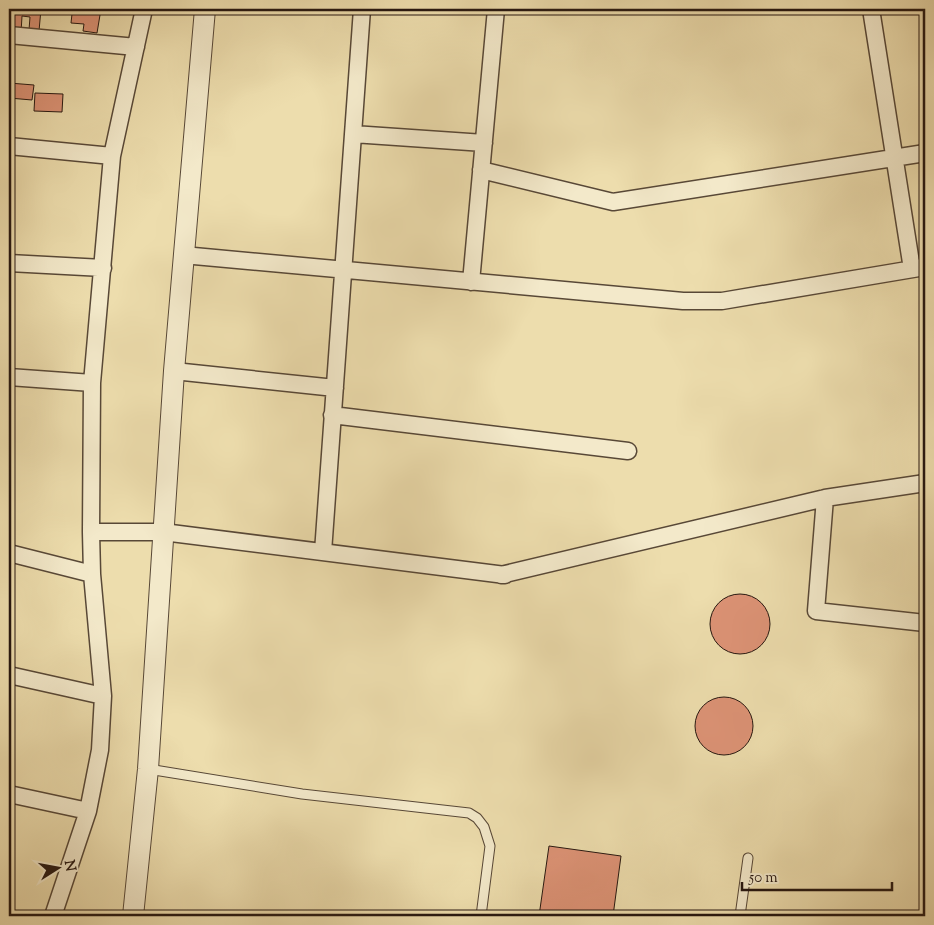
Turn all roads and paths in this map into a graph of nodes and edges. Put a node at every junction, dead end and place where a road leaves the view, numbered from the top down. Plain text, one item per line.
1 (144, 9) edge
2 (205, 9) edge
3 (362, 9) edge
4 (496, 9) edge
5 (871, 9) edge
6 (9, 36) edge
7 (136, 47) junction
8 (353, 134) junction
9 (484, 143) junction
10 (9, 146) edge
11 (925, 153) edge
12 (112, 156) junction
13 (894, 158) junction
14 (481, 170) junction
15 (184, 255) junction
16 (9, 263) edge
17 (103, 268) junction
18 (919, 268) edge
19 (343, 270) junction
20 (471, 282) junction
21 (174, 371) junction
22 (9, 377) edge
23 (92, 383) junction
24 (334, 388) junction
25 (332, 415) junction
26 (628, 451) dead end
27 (925, 483) edge
28 (825, 498) junction
29 (91, 532) junction
30 (163, 532) junction
31 (323, 552) junction
32 (9, 553) edge
33 (92, 574) junction
34 (925, 622) edge
35 (9, 675) edge
36 (103, 696) junction
37 (148, 769) junction
38 (9, 794) edge
39 (88, 811) junction
40 (748, 858) dead end
41 (53, 916) edge
42 (133, 916) edge
43 (481, 916) edge
44 (740, 916) edge

1 - 7 street
2 - 15 street
3 - 8 street
4 - 9 street
5 - 13 street
6 - 7 street
7 - 12 street
8 - 9 street
8 - 19 street
9 - 14 street
10 - 12 street
11 - 13 street
12 - 17 street
13 - 14 street
13 - 18 street
14 - 20 street
15 - 19 street
15 - 21 street
16 - 17 street
17 - 23 street
18 - 20 street
19 - 20 street
19 - 24 street
21 - 24 street
21 - 30 street
22 - 23 street
23 - 29 street
24 - 25 street
25 - 26 street
25 - 31 street
27 - 28 street
28 - 31 street
28 - 34 street
29 - 30 street
29 - 33 street
30 - 31 street
30 - 37 street
32 - 33 street
33 - 36 street
35 - 36 street
36 - 39 street
37 - 42 street
37 - 43 lane
38 - 39 street
39 - 41 street
40 - 44 lane

